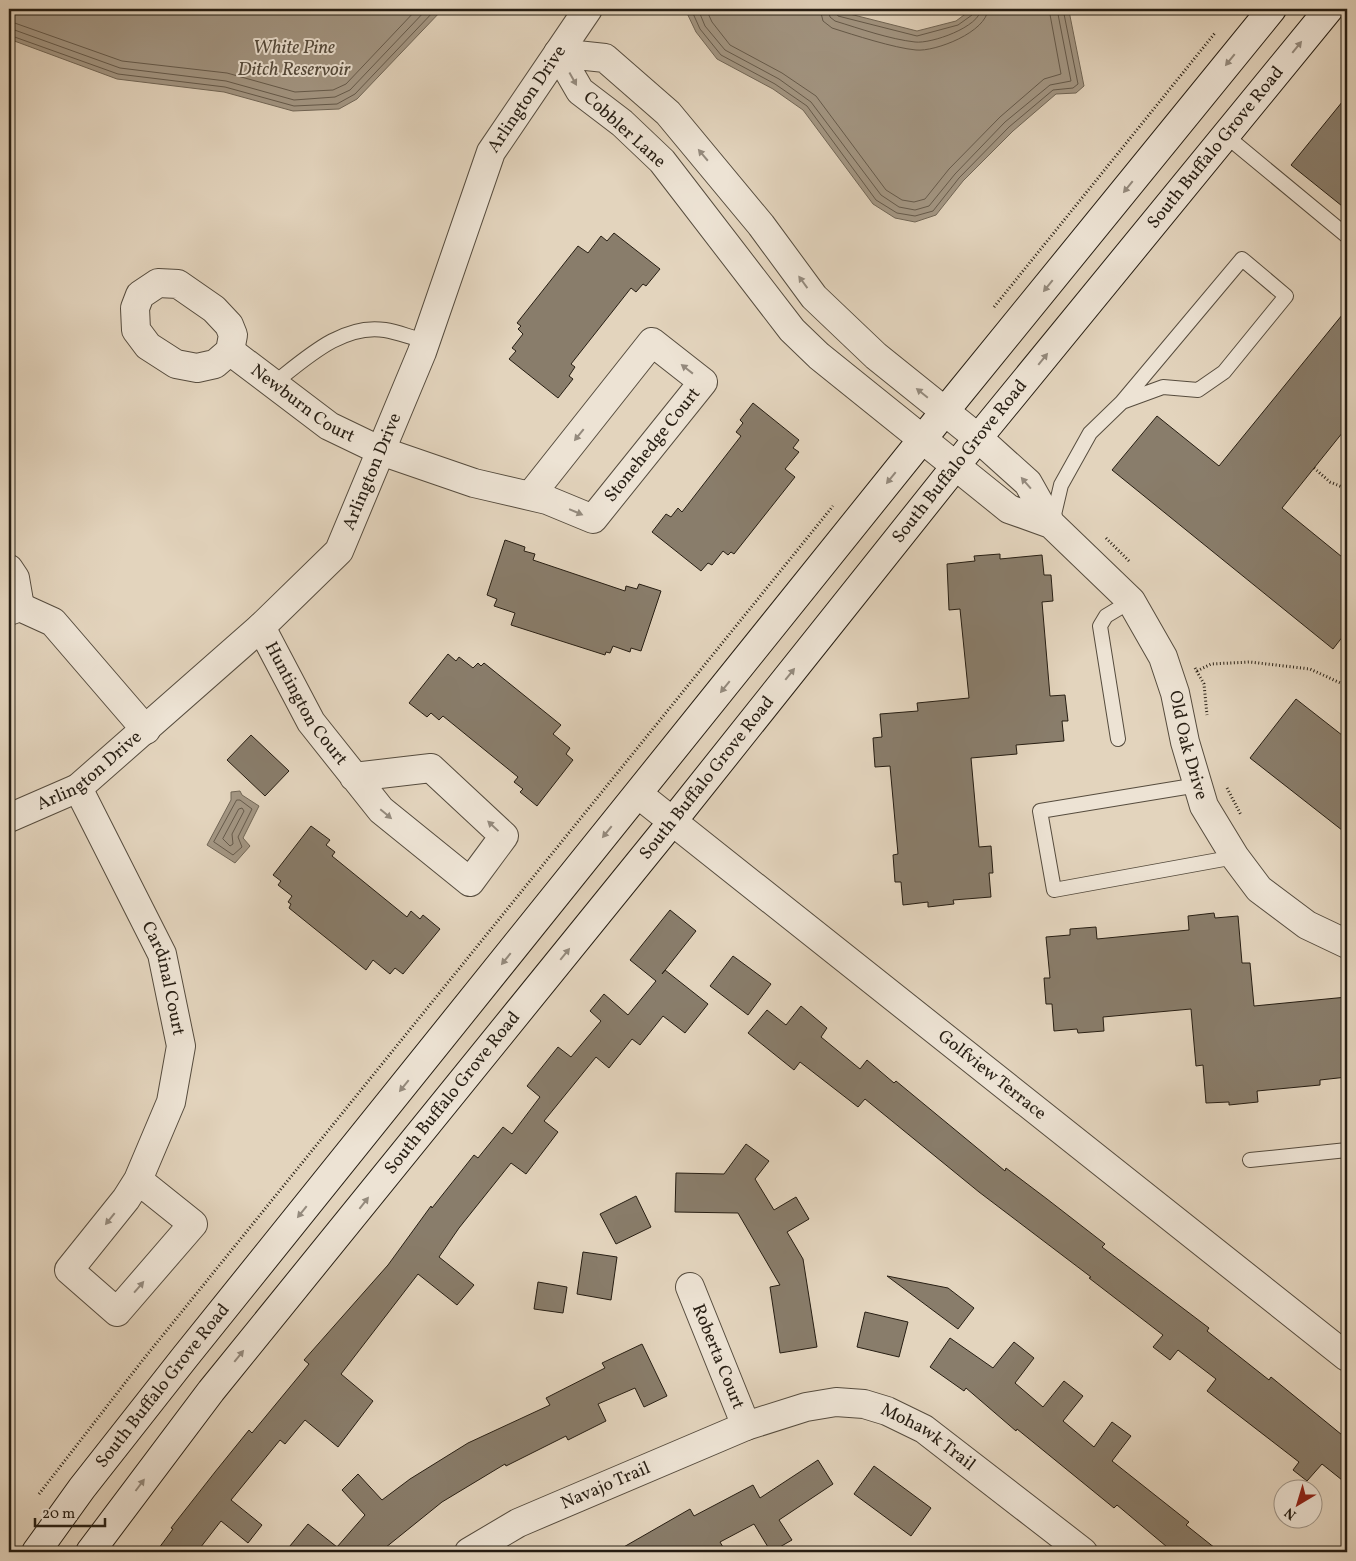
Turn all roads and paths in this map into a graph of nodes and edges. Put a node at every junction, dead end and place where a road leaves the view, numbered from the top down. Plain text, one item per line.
1 (588, 9) edge
2 (1328, 9) edge
3 (1267, 10) edge
4 (1215, 33) dead end
5 (558, 53) junction
6 (1225, 135) junction
7 (1347, 236) edge
8 (992, 310) dead end
9 (426, 342) junction
10 (230, 351) dead end
11 (273, 384) junction
12 (1122, 402) junction
13 (961, 424) junction
14 (381, 451) junction
15 (937, 453) junction
16 (1314, 468) dead end
17 (1347, 490) edge
18 (530, 496) junction
19 (837, 501) dead end
20 (1052, 524) junction
21 (9, 569) edge
22 (1131, 601) junction
23 (14, 609) edge
24 (261, 627) junction
25 (1197, 671) dead end
26 (1347, 686) edge
27 (146, 730) junction
28 (1118, 739) dead end
29 (354, 777) junction
30 (1198, 785) junction
31 (78, 788) junction
32 (638, 794) junction
33 (9, 818) edge
34 (672, 822) junction
35 (1235, 857) junction
36 (1347, 944) edge
37 (1347, 1150) edge
38 (1250, 1160) dead end
39 (138, 1180) junction
40 (690, 1287) dead end
41 (1347, 1357) edge
42 (746, 1426) junction
43 (40, 1494) dead end
44 (36, 1552) edge
45 (90, 1552) edge
46 (469, 1552) edge
47 (1083, 1552) edge

1 - 5 street, Arlington Drive
6 -> 2 street, South Buffalo Grove Road
3 -> 13 street, South Buffalo Grove Road
4 - 8 path
5 - 9 street, Arlington Drive
13 -> 5 street
5 -> 15 street, Cobbler Lane
6 - 7 lane
13 -> 6 street, South Buffalo Grove Road
9 - 11 lane
9 - 14 street, Arlington Drive
10 - 11 street, Newburn Court
11 - 14 street, Newburn Court
12 - 12 lane
12 - 20 lane
13 - 15 street, South Buffalo Grove Road
13 - 15 street, South Buffalo Grove Road
20 -> 13 street, Old Oak Drive
14 - 18 street, Stonehedge Court
14 - 24 street, Arlington Drive
15 - 20 street, Old Oak Drive
15 -> 32 street, South Buffalo Grove Road
34 -> 15 street, South Buffalo Grove Road
16 - 17 path
18 -> 18 street, Stonehedge Court
19 - 43 path
20 - 22 street, Old Oak Drive
21 - 23 street
22 - 28 lane
22 - 30 street, Old Oak Drive
23 - 27 street
24 - 27 street, Arlington Drive
24 - 29 street, Huntington Court
25 - 26 path
27 - 31 street, Arlington Drive
29 -> 29 street, Huntington Court
30 - 35 street, Old Oak Drive
30 - 35 lane
31 - 33 street, Arlington Drive
31 - 39 street, Cardinal Court
32 - 34 street, Golfview Terrace
32 -> 44 street, South Buffalo Grove Road
34 - 41 street, Golfview Terrace
45 -> 34 street, South Buffalo Grove Road
35 - 36 street, Old Oak Drive
37 - 38 lane
39 -> 39 street, Cardinal Court
40 - 42 street, Roberta Court
42 - 46 street, Navajo Trail
42 - 47 street, Mohawk Trail

